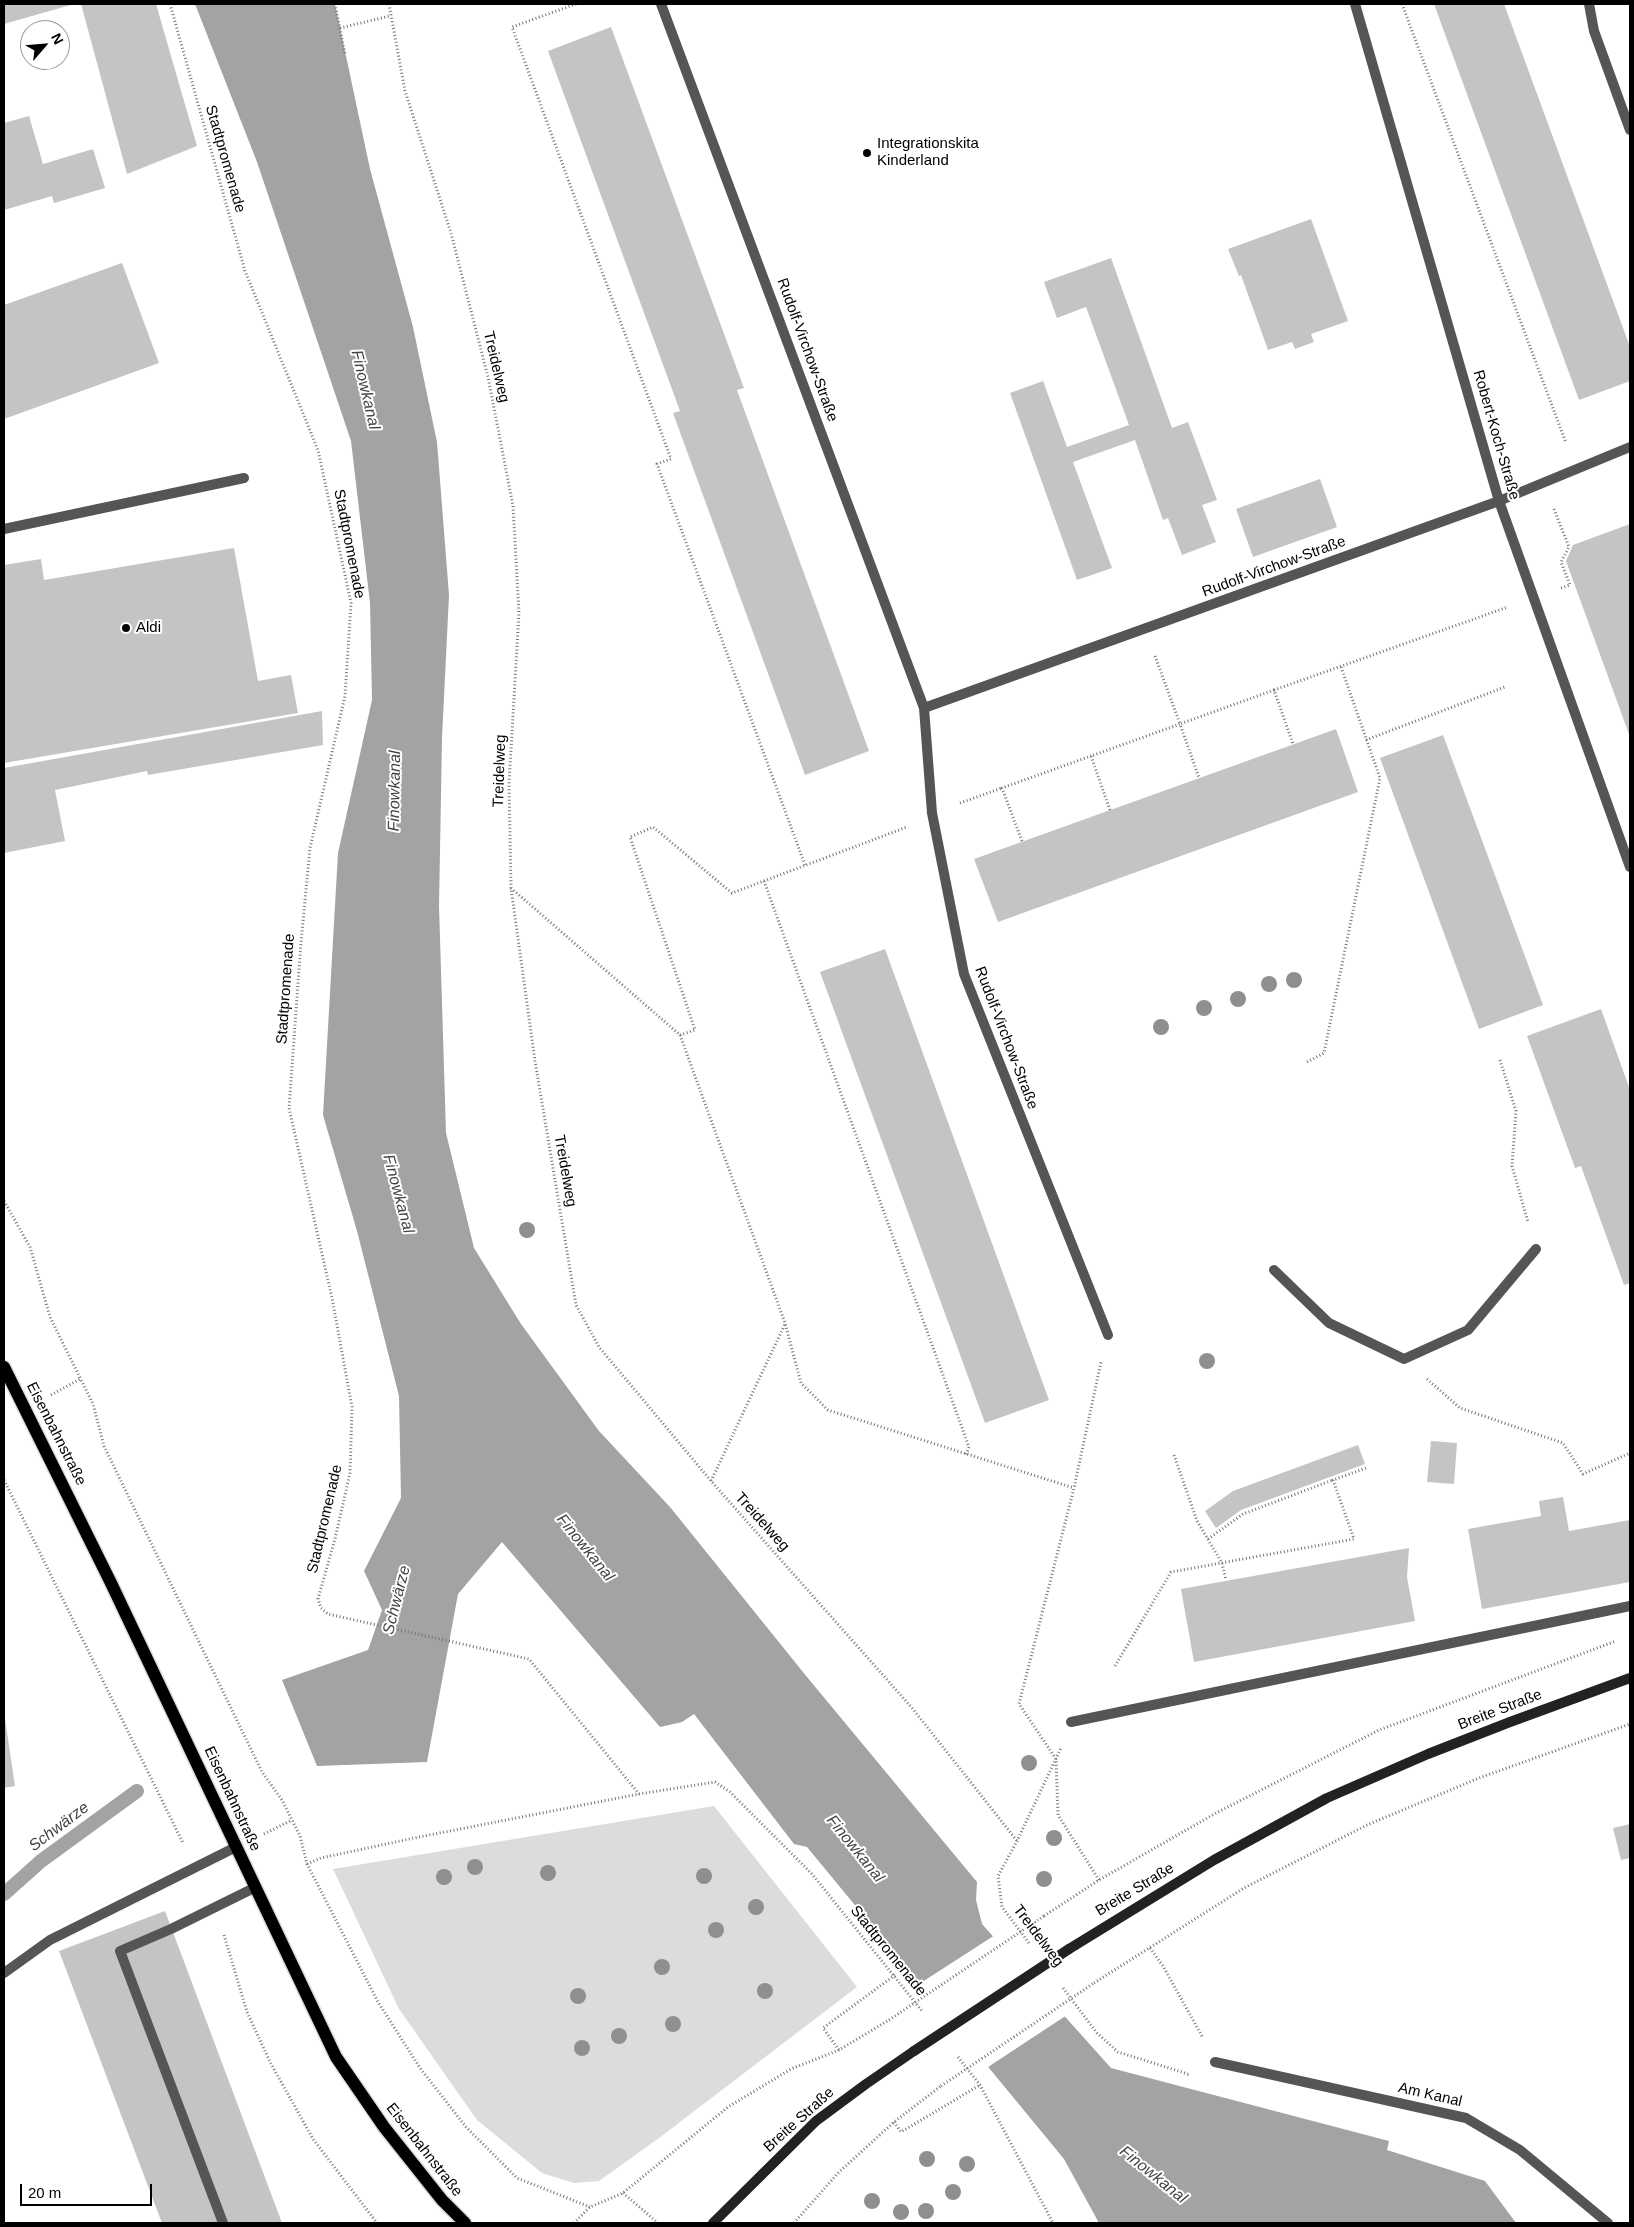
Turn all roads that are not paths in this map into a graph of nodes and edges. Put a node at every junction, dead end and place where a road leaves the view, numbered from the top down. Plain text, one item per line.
1 (661, 4) edge
2 (1355, 4) edge
3 (1588, 4) edge
4 (1630, 130) edge
5 (1630, 447) edge
6 (244, 478) dead end
7 (1499, 501) junction
8 (4, 529) edge
9 (924, 708) junction
10 (1630, 867) edge
11 (1536, 1249) road end
12 (1274, 1270) dead end
13 (1108, 1335) road end
14 (4, 1368) edge
15 (1630, 1606) edge
16 (1630, 1678) edge
17 (1071, 1722) road end
18 (236, 1847) junction
19 (256, 1887) junction
20 (4, 1972) edge
21 (1215, 2062) road end
22 (223, 2223) edge
23 (465, 2223) edge
24 (713, 2223) edge
25 (1608, 2223) edge

1 - 9 street, Rudolf-Virchow-Straße
2 - 7 street, Robert-Koch-Straße
3 - 4 street
5 - 7 street, Rudolf-Virchow-Straße
6 - 8 street
7 - 9 street, Rudolf-Virchow-Straße
7 - 10 street, Robert-Koch-Straße
9 - 13 street, Rudolf-Virchow-Straße
11 - 12 street
14 - 18 main road, Eisenbahnstraße
15 - 17 street
16 - 24 main road, Breite Straße, bridge
18 - 19 main road, Eisenbahnstraße
18 - 20 street
19 - 22 street
19 - 23 main road, Eisenbahnstraße
21 - 25 street, Am Kanal

